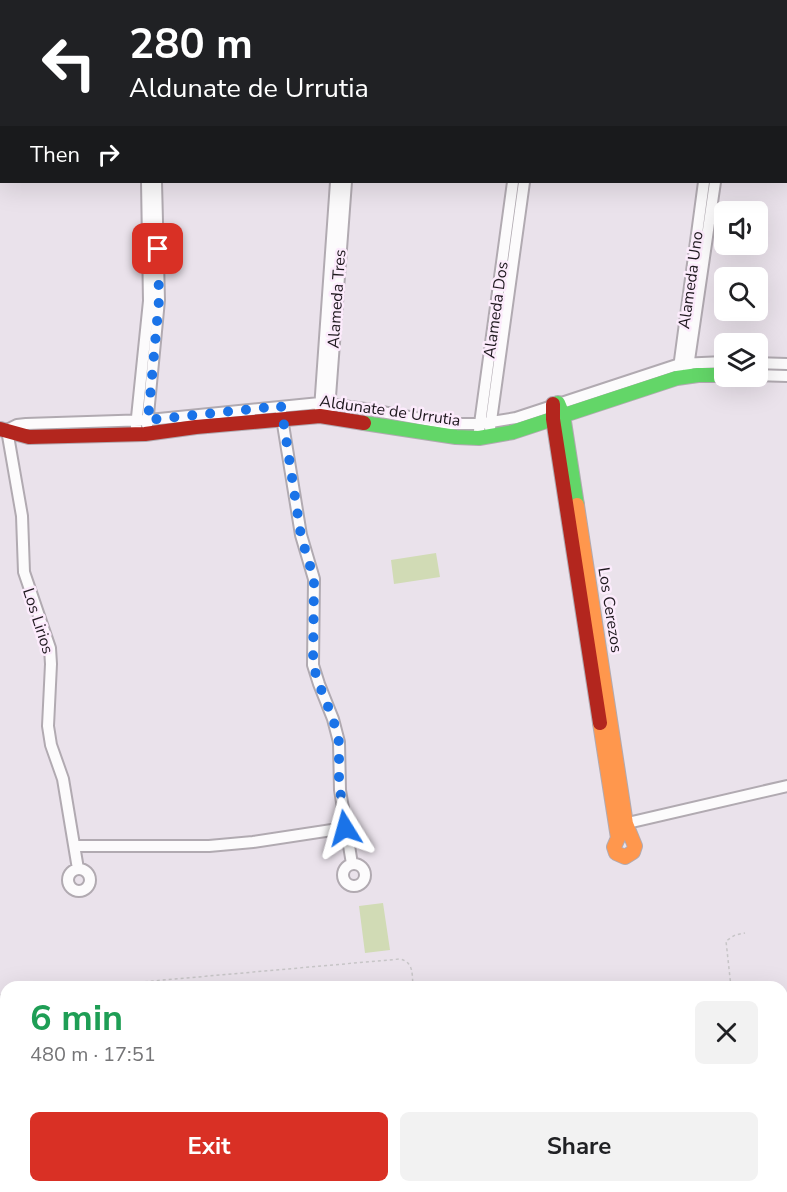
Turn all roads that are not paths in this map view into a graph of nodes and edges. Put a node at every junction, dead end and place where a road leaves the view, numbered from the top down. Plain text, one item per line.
1 (147, 183) edge
2 (156, 183) edge
3 (336, 183) edge
4 (345, 183) edge
5 (513, 183) edge
6 (524, 183) edge
7 (704, 183) edge
8 (715, 183) edge
9 (768, 363) edge
10 (787, 363) edge
11 (714, 364) edge
12 (683, 370) junction
13 (714, 374) edge
14 (768, 375) edge
15 (787, 376) edge
16 (325, 410) junction
17 (557, 410) junction
18 (281, 412) junction
19 (142, 427) junction
20 (4, 430) edge
21 (484, 430) junction
22 (787, 786) edge
23 (345, 828) junction
24 (622, 831) joint
25 (75, 846) junction
26 (352, 864) dead end
27 (78, 869) dead end

1 - 19 street
2 - 19 street
3 - 16 street, Alameda Tres
4 - 16 street, Alameda Tres
5 - 21 street, Alameda Dos
6 - 21 street, Alameda Dos
7 - 12 street, Alameda Uno
8 - 12 street, Alameda Uno
9 - 10 street
11 - 12 street, Aldunate de Urrutia
12 - 13 street, Aldunate de Urrutia
12 - 17 street, Aldunate de Urrutia
14 - 15 street
16 - 18 street, Aldunate de Urrutia
16 - 21 street, Aldunate de Urrutia
17 - 21 street, Aldunate de Urrutia
17 - 24 street, Los Cerezos
18 - 19 street, Aldunate de Urrutia
18 - 23 street
19 - 20 street, Aldunate de Urrutia
20 - 25 street, Los Lirios
22 - 24 street, Los Cerezos
23 - 25 street
23 - 26 street
25 - 27 street, Los Lirios

